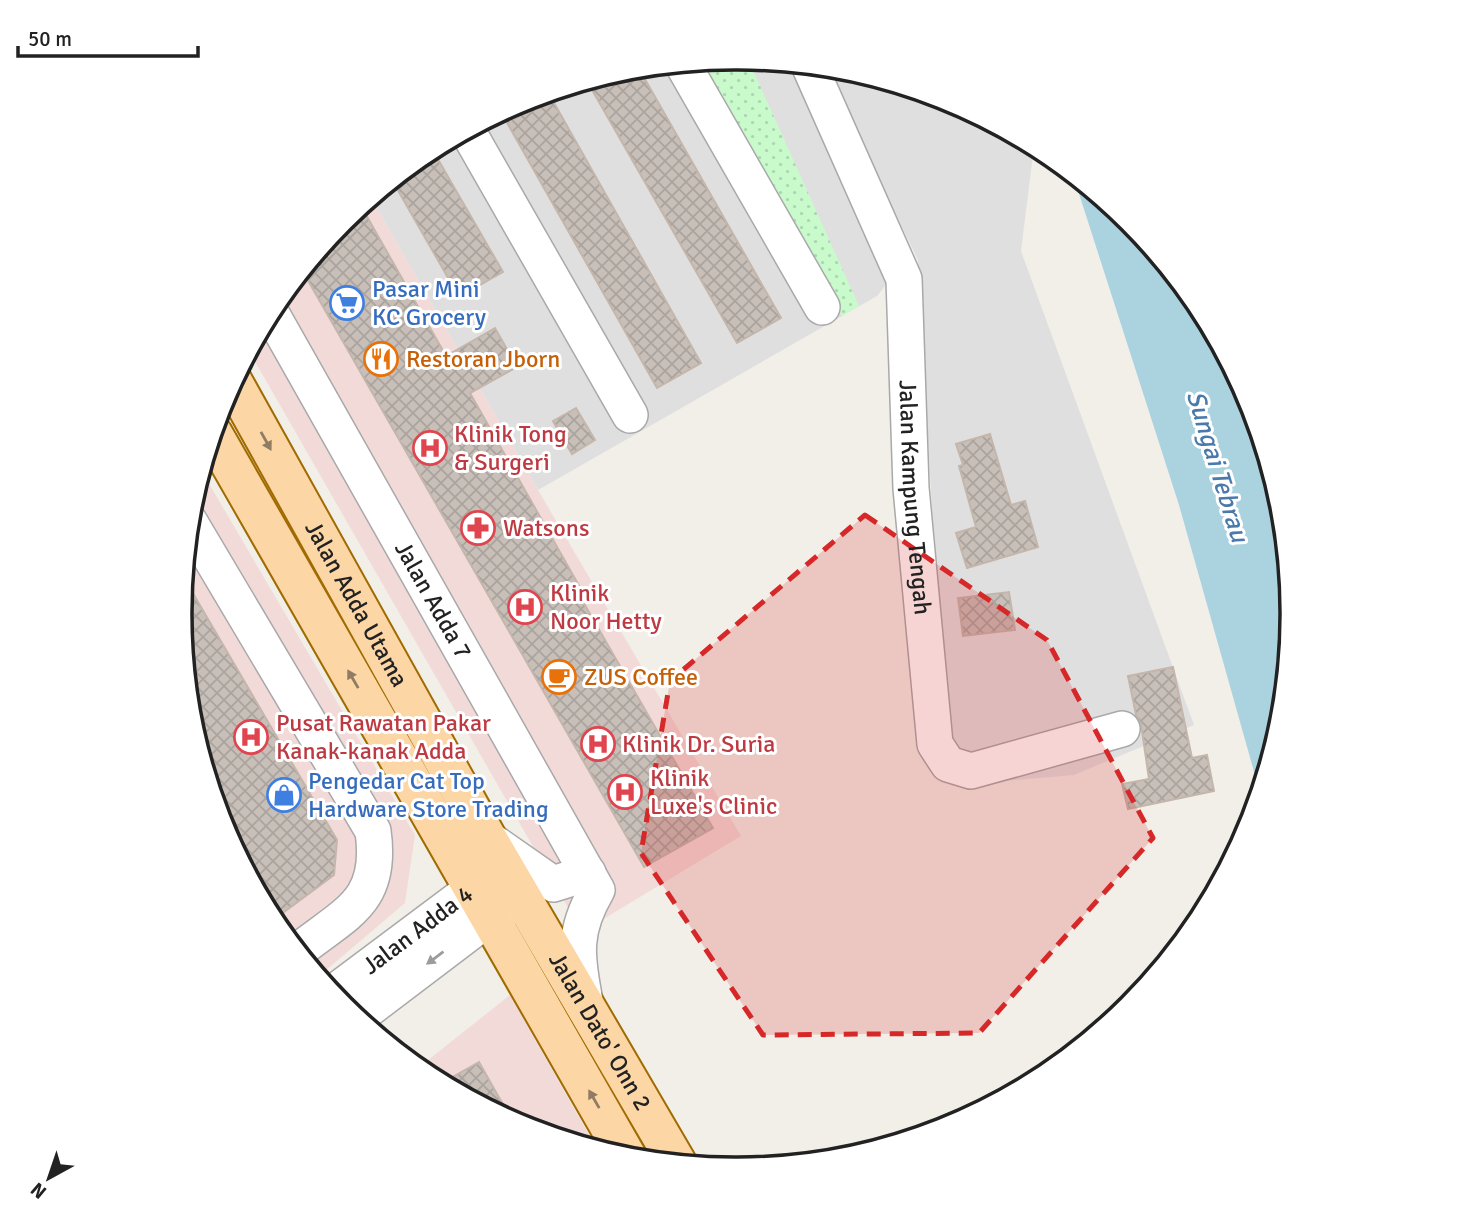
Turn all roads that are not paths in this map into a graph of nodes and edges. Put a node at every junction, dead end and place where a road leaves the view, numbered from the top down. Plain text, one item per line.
1 (687, 72) edge
2 (814, 76) edge
3 (472, 139) edge
4 (821, 307) dead end
5 (277, 322) edge
6 (240, 394) edge
7 (630, 415) dead end
8 (219, 445) edge
9 (198, 536) edge
10 (1122, 729) dead end
11 (504, 867) junction
12 (592, 881) junction
13 (481, 902) junction
14 (306, 945) edge
15 (342, 988) edge
16 (587, 1009) junction
17 (366, 1011) edge
18 (620, 1144) edge
19 (671, 1153) edge

1 - 4 street
2 - 10 street, Jalan Kampung Tengah
3 - 7 street
5 - 12 street, Jalan Adda 7
6 -> 11 main road, Jalan Adda Utama
13 -> 8 main road, Jalan Adda Utama
9 - 14 street
11 - 12 street
11 - 13 street, Jalan Adda 4
11 - 16 main road, Jalan Dato' Onn 2
12 - 16 street
13 - 15 street, Jalan Adda 4
13 -> 17 street, Jalan Adda 4
18 -> 13 main road, Jalan Dato' Onn 2
16 - 19 main road, Jalan Dato' Onn 2

